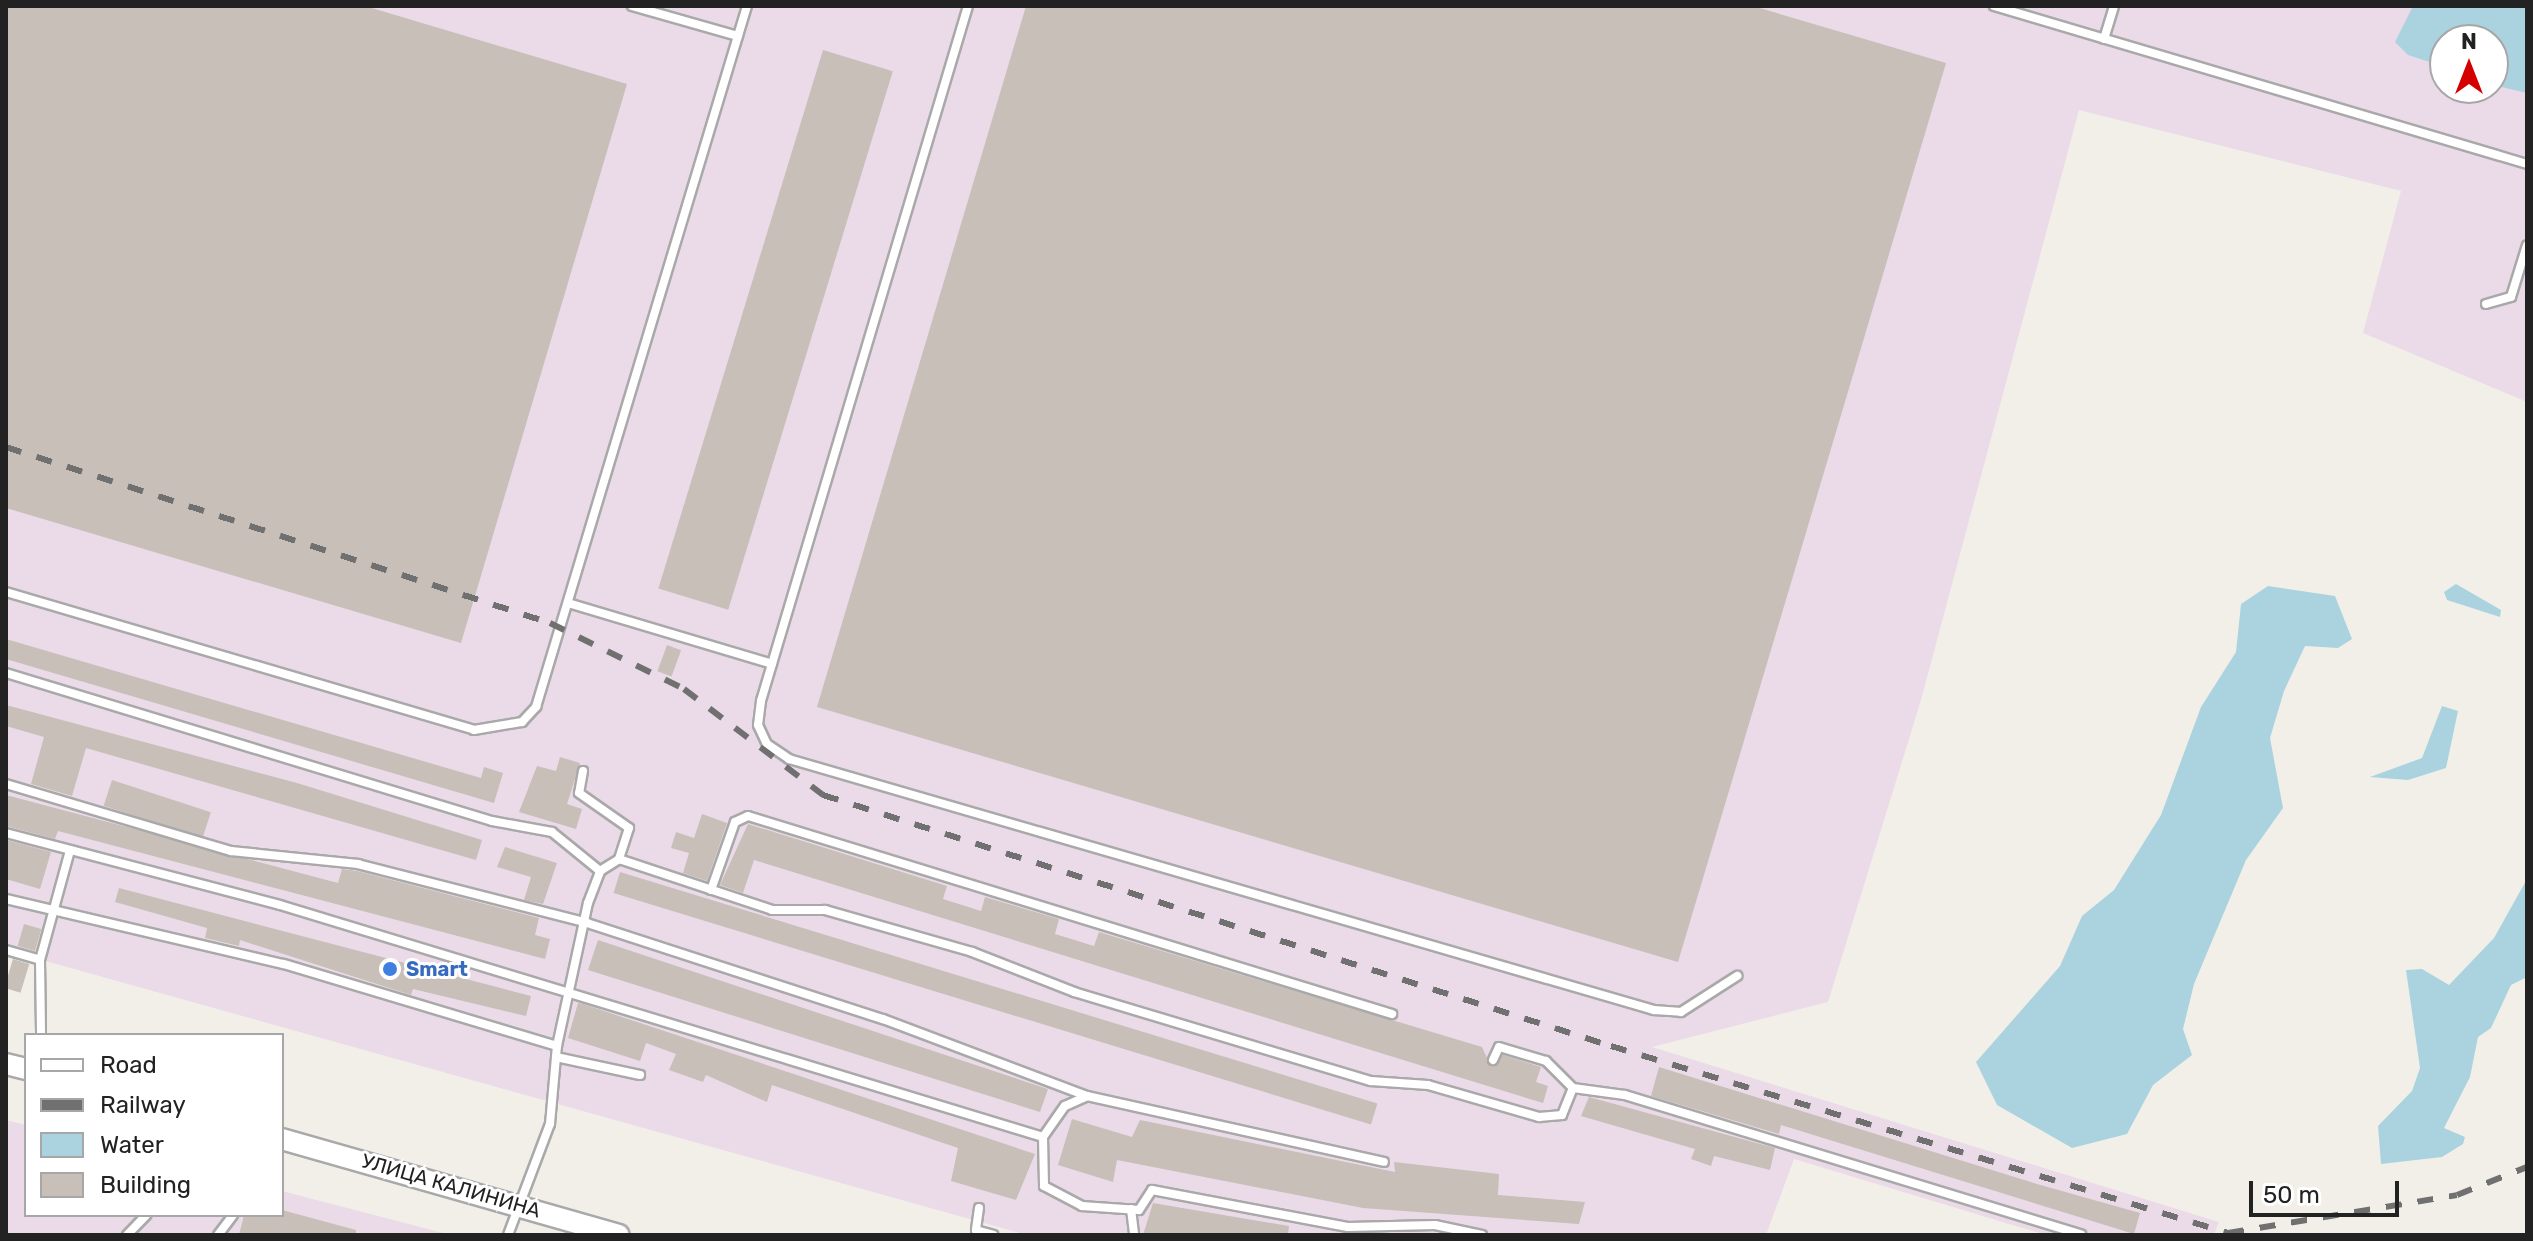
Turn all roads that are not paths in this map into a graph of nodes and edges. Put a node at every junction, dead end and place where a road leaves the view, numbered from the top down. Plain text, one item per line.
1 (632, 6) edge
2 (747, 6) edge
3 (968, 6) edge
4 (1994, 6) edge
5 (2114, 6) edge
6 (738, 36) junction
7 (2104, 39) junction
8 (2527, 164) edge
9 (2527, 245) edge
10 (2486, 304) dead end
11 (6, 592) edge
12 (568, 603) junction
13 (772, 664) junction
14 (6, 673) edge
15 (583, 771) dead end
16 (6, 784) edge
17 (6, 833) edge
18 (70, 850) junction
19 (619, 859) junction
20 (600, 871) junction
21 (711, 890) junction
22 (6, 899) edge
23 (53, 912) junction
24 (587, 923) junction
25 (6, 950) edge
26 (40, 960) junction
27 (1737, 976) dead end
28 (570, 991) junction
29 (1392, 1014) dead end
30 (41, 1033) edge
31 (557, 1046) junction
32 (556, 1057) junction
33 (1493, 1060) dead end
34 (640, 1075) dead end
35 (1573, 1088) junction
36 (1087, 1096) junction
37 (1043, 1137) junction
38 (284, 1140) edge
39 (1384, 1162) dead end
40 (518, 1204) junction
41 (979, 1208) dead end
42 (1131, 1209) junction
43 (144, 1217) edge
44 (232, 1217) edge
45 (591, 1231) edge
46 (2081, 1234) edge
47 (127, 1235) edge
48 (218, 1235) edge
49 (508, 1235) edge
50 (619, 1235) edge
51 (993, 1235) edge
52 (1134, 1235) edge
53 (1482, 1235) edge

1 - 6 lane
2 - 6 lane
3 - 13 lane
4 - 7 lane
5 - 7 lane
6 - 12 lane
7 - 8 lane
9 - 10 lane
11 - 12 lane
12 - 13 lane
13 - 27 lane
14 - 20 lane
15 - 19 lane
16 - 24 lane
17 - 18 lane
18 - 23 lane
18 - 28 lane
19 - 20 lane
19 - 21 lane
20 - 24 lane
21 - 29 lane
21 - 35 lane
22 - 23 lane
23 - 26 lane
23 - 31 lane
24 - 28 lane
24 - 36 lane
25 - 26 lane
26 - 30 lane
28 - 31 lane
28 - 37 lane
31 - 32 lane
32 - 34 lane
32 - 40 lane
33 - 35 lane
35 - 46 lane
36 - 37 lane
36 - 39 lane
37 - 42 lane
38 - 40 street, УЛИЦА КАЛИНИНА
40 - 45 street, УЛИЦА КАЛИНИНА
40 - 49 lane
41 - 51 lane
42 - 52 lane
42 - 53 lane
43 - 47 lane
44 - 48 lane
45 - 50 street, УЛИЦА КАЛИНИНА

